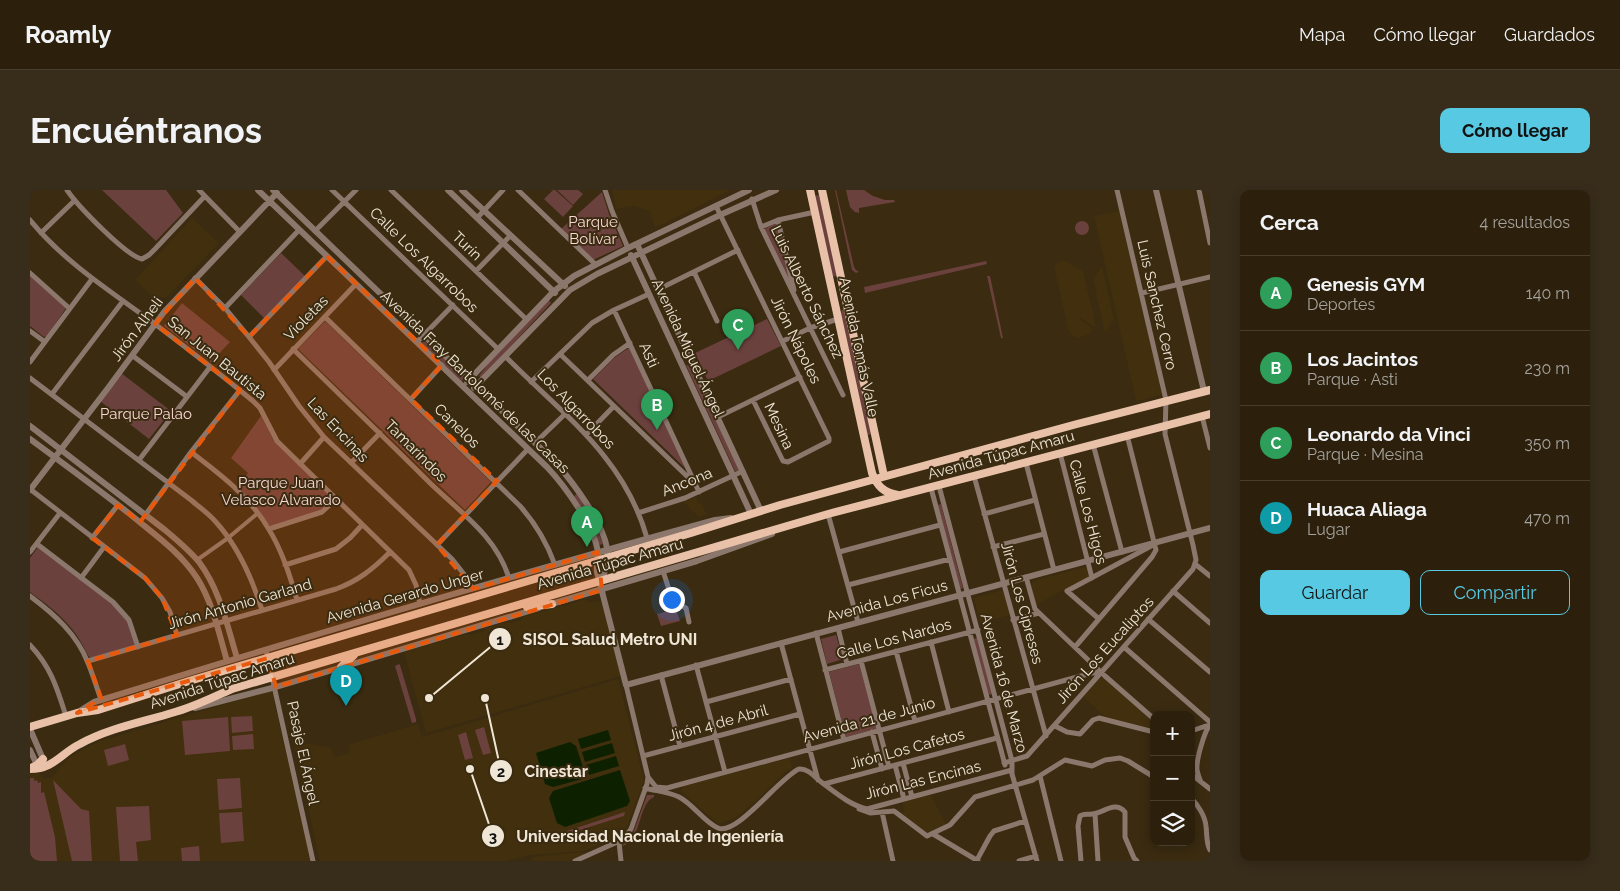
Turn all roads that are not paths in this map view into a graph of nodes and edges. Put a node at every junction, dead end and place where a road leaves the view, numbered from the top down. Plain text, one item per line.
1 (67, 190) edge
2 (199, 190) edge
3 (258, 190) edge
4 (332, 190) edge
5 (356, 190) edge
6 (391, 190) edge
7 (448, 190) edge
8 (462, 190) edge
9 (503, 190) edge
10 (518, 190) edge
11 (606, 190) edge
12 (749, 190) edge
13 (776, 190) edge
14 (810, 190) edge
15 (822, 190) edge
16 (1117, 190) edge
17 (1156, 190) edge
18 (1199, 190) edge
19 (275, 192) edge
20 (204, 197) junction
21 (752, 199) junction
22 (74, 200) junction
23 (270, 201) junction
24 (344, 201) junction
25 (716, 206) junction
26 (484, 211) junction
27 (815, 212) junction
28 (720, 214) junction
29 (477, 218) junction
30 (30, 220) edge
31 (689, 220) junction
32 (778, 220) junction
33 (675, 226) junction
34 (762, 227) junction
35 (693, 228) junction
36 (299, 230) junction
37 (315, 231) junction
38 (240, 232) junction
39 (663, 232) junction
40 (41, 233) junction
41 (679, 234) junction
42 (1209, 234) edge
43 (510, 236) junction
44 (667, 240) junction
45 (1210, 243) edge
46 (503, 244) junction
47 (637, 244) junction
48 (628, 248) junction
49 (738, 250) junction
50 (641, 253) junction
51 (327, 256) junction
52 (632, 257) junction
53 (595, 264) junction
54 (476, 271) junction
55 (694, 272) junction
56 (30, 273) edge
57 (1210, 277) edge
58 (92, 278) junction
59 (196, 278) junction
60 (356, 284) junction
61 (562, 284) junction
62 (1178, 285) junction
63 (658, 289) junction
64 (570, 290) junction
65 (553, 292) junction
66 (1142, 293) junction
67 (649, 294) junction
68 (795, 295) junction
69 (560, 298) junction
70 (124, 301) junction
71 (453, 305) junction
72 (69, 308) junction
73 (225, 308) junction
74 (614, 310) junction
75 (325, 317) junction
76 (838, 318) junction
77 (526, 319) junction
78 (717, 321) dead end
79 (155, 324) junction
80 (810, 328) junction
81 (30, 331) edge
82 (423, 336) junction
83 (249, 337) junction
84 (783, 341) junction
85 (45, 342) junction
86 (417, 342) junction
87 (630, 343) junction
88 (293, 349) junction
89 (498, 349) junction
90 (560, 354) junction
91 (133, 356) junction
92 (505, 356) junction
93 (690, 357) junction
94 (30, 362) edge
95 (681, 362) junction
96 (442, 366) junction
97 (210, 367) junction
98 (274, 370) junction
99 (800, 377) junction
100 (30, 378) edge
101 (469, 379) junction
102 (588, 380) junction
103 (531, 382) junction
104 (463, 386) junction
105 (476, 386) junction
106 (1207, 389) edge
107 (240, 390) junction
108 (470, 393) junction
109 (52, 394) junction
110 (843, 395) dead end
111 (186, 396) junction
112 (411, 399) junction
113 (753, 400) junction
114 (1166, 400) junction
115 (614, 406) junction
116 (565, 414) junction
117 (1206, 415) edge
118 (718, 417) junction
119 (85, 419) junction
120 (30, 426) edge
121 (1165, 426) junction
122 (380, 433) junction
123 (586, 435) junction
124 (874, 435) junction
125 (1127, 435) junction
126 (324, 437) junction
127 (864, 437) junction
128 (30, 438) edge
129 (535, 443) junction
130 (1093, 444) junction
131 (1210, 448) edge
132 (528, 449) junction
133 (61, 450) junction
134 (191, 452) junction
135 (1060, 453) junction
136 (55, 457) junction
137 (139, 460) junction
138 (784, 462) joint
139 (351, 463) junction
140 (1026, 463) junction
141 (300, 464) junction
142 (743, 471) junction
143 (734, 476) junction
144 (884, 476) junction
145 (974, 476) junction
146 (874, 478) junction
147 (497, 481) junction
148 (168, 483) junction
149 (694, 483) junction
150 (939, 486) junction
151 (576, 487) junction
152 (930, 488) junction
153 (30, 490) edge
154 (569, 492) junction
155 (699, 492) junction
156 (900, 495) junction
157 (336, 499) junction
158 (1035, 500) junction
159 (118, 505) junction
160 (761, 511) junction
161 (60, 513) junction
162 (258, 513) junction
163 (638, 513) junction
164 (146, 514) junction
165 (828, 514) junction
166 (984, 514) junction
167 (748, 515) junction
168 (465, 516) junction
169 (362, 525) junction
170 (940, 525) junction
171 (789, 526) junction
172 (1210, 528) edge
173 (269, 529) junction
174 (1044, 534) junction
175 (1190, 534) junction
176 (92, 538) junction
177 (228, 538) junction
178 (647, 538) junction
179 (1155, 543) junction
180 (36, 544) junction
181 (437, 545) junction
182 (104, 547) junction
183 (993, 547) junction
184 (30, 552) edge
185 (390, 552) junction
186 (598, 552) junction
187 (839, 552) junction
188 (1122, 552) junction
189 (607, 554) junction
190 (950, 559) junction
191 (197, 560) junction
192 (597, 561) junction
193 (1088, 561) junction
194 (1196, 564) junction
195 (285, 565) junction
196 (555, 565) junction
197 (1054, 570) junction
198 (663, 571) junction
199 (1210, 576) edge
200 (1026, 577) junction
201 (80, 578) junction
202 (509, 578) junction
203 (1092, 578) junction
204 (1003, 583) junction
205 (848, 585) junction
206 (601, 586) junction
207 (472, 589) junction
208 (1173, 592) junction
209 (968, 593) junction
210 (959, 595) junction
211 (30, 596) edge
212 (297, 600) junction
213 (420, 604) junction
214 (552, 604) junction
215 (262, 610) junction
216 (505, 610) junction
217 (1039, 613) junction
218 (1099, 619) junction
219 (1148, 619) junction
220 (226, 620) junction
221 (1013, 620) junction
222 (689, 622) dead end
223 (858, 622) junction
224 (216, 623) junction
225 (1210, 623) edge
226 (838, 628) junction
227 (978, 630) junction
228 (969, 632) junction
229 (816, 633) junction
230 (177, 635) junction
231 (931, 642) junction
232 (781, 643) junction
233 (30, 645) edge
234 (138, 647) junction
235 (1075, 647) junction
236 (1124, 647) junction
237 (266, 650) junction
238 (896, 651) junction
239 (355, 654) junction
240 (237, 658) junction
241 (268, 658) junction
242 (227, 661) junction
243 (861, 661) junction
244 (88, 662) junction
245 (847, 664) junction
246 (696, 665) junction
247 (341, 667) junction
248 (826, 670) junction
249 (1210, 672) edge
250 (1101, 673) junction
251 (661, 675) junction
252 (273, 678) junction
253 (791, 679) junction
254 (626, 685) junction
255 (276, 687) junction
256 (1033, 689) junction
257 (996, 699) junction
258 (101, 700) junction
259 (706, 702) junction
260 (988, 702) junction
261 (177, 712) junction
262 (949, 712) junction
263 (76, 713) junction
264 (800, 714) junction
265 (66, 716) junction
266 (1150, 716) edge
267 (915, 721) junction
268 (1210, 724) edge
269 (1055, 726) junction
270 (30, 728) edge
271 (880, 730) junction
272 (1195, 730) edge
273 (1150, 731) edge
274 (872, 732) junction
275 (1046, 736) junction
276 (715, 737) junction
277 (997, 738) junction
278 (844, 740) junction
279 (680, 746) junction
280 (809, 749) junction
281 (30, 750) edge
282 (643, 756) junction
283 (1012, 761) junction
284 (903, 763) junction
285 (1004, 763) junction
286 (895, 765) junction
287 (37, 766) edge
288 (889, 766) junction
289 (882, 769) junction
290 (1011, 771) junction
291 (725, 772) junction
292 (1150, 775) edge
293 (1040, 776) junction
294 (648, 777) junction
295 (1195, 777) edge
296 (821, 782) junction
297 (1201, 782) junction
298 (1015, 785) junction
299 (645, 788) junction
300 (1210, 789) edge
301 (912, 797) junction
302 (904, 799) junction
303 (1193, 801) edge
304 (851, 803) junction
305 (882, 812) junction
306 (1094, 814) junction
307 (1025, 821) junction
308 (933, 834) junction
309 (619, 842) junction
310 (1210, 850) edge
311 (1036, 859) edge
312 (978, 860) edge
313 (313, 861) edge
314 (575, 861) edge
315 (621, 861) edge
316 (894, 861) edge
317 (1019, 861) edge
318 (1061, 861) edge
319 (1081, 861) edge
320 (1098, 861) edge
321 (1137, 861) edge

1 - 22 street
2 - 20 street
3 - 23 street, Avenida Fray Bartolomé de las Casas
4 - 24 street, Calle Los Algarrobos
5 - 24 street
6 - 54 street, Turín
7 - 29 street
8 - 26 street
9 - 26 street
10 - 53 street
11 - 48 street, Avenida Miguel Ángel
12 - 25 street
13 - 21 street
14 - 27 main road, Avenida Tomás Valle
15 - 124 main road, Avenida Tomás Valle
16 - 66 street, Luis Sanchez Cerro
17 - 62 street
18 - 42 street
19 - 23 street, Jirón Alheli
19 - 37 street, Avenida Fray Bartolomé de las Casas
20 - 22 street
20 - 38 street
21 - 28 street
21 - 34 street, Luis Alberto Sánchez
22 - 40 street
23 - 36 street, Avenida Fray Bartolomé de las Casas
23 - 38 street, Jirón Alheli
24 - 37 street
24 - 71 street, Calle Los Algarrobos
25 - 28 street, Jirón Nápoles
25 - 31 street
26 - 29 street
26 - 43 street
27 - 32 street
27 - 76 main road, Avenida Tomás Valle
28 - 35 street
28 - 49 street, Jirón Nápoles
29 - 46 street
30 - 40 street, San Juan Bautista
31 - 33 street
31 - 35 street
32 - 34 street
32 - 68 street
33 - 39 street
33 - 41 street
34 - 68 street, Luis Alberto Sánchez
35 - 41 street
36 - 51 street, Avenida Fray Bartolomé de las Casas
36 - 73 street
37 - 82 street, Avenida Fray Bartolomé de las Casas
38 - 59 street, Jirón Alheli
39 - 44 street
39 - 47 street
40 - 58 street, San Juan Bautista
41 - 44 street
42 - 45 street
43 - 46 street
43 - 61 street
44 - 50 street
46 - 54 street
46 - 65 street
47 - 48 street
47 - 50 street, Avenida Miguel Ángel
48 - 52 street, Avenida Miguel Ángel
48 - 53 street
49 - 55 street
49 - 84 street, Jirón Nápoles
50 - 52 street
50 - 63 street, Avenida Miguel Ángel
51 - 60 street, Avenida Fray Bartolomé de las Casas
51 - 83 street
52 - 64 street
52 - 67 street, Avenida Miguel Ángel
53 - 61 street
54 - 77 street, Turín
55 - 63 street
55 - 78 street
56 - 72 street
57 - 62 street
58 - 70 street, San Juan Bautista
58 - 72 street
59 - 73 street, Las Encinas
59 - 79 street, Jirón Alheli
60 - 75 street, Violetas
60 - 86 street, Avenida Fray Bartolomé de las Casas
61 - 64 street
61 - 65 street
62 - 66 street
62 - 106 street
63 - 93 street, Avenida Miguel Ángel
64 - 69 street
65 - 69 street
65 - 77 street
66 - 114 street, Luis Sanchez Cerro
67 - 74 street
67 - 95 street, Avenida Miguel Ángel
68 - 80 street, Luis Alberto Sánchez
69 - 92 street
70 - 79 street, San Juan Bautista
70 - 109 street
71 - 82 street
71 - 89 street, Calle Los Algarrobos
72 - 85 street
73 - 83 street, Las Encinas
74 - 87 street, Asti
74 - 90 street
75 - 88 street, Violetas
75 - 112 street, Canelos
76 - 80 street
76 - 127 main road, Avenida Tomás Valle
77 - 89 street
79 - 91 street, Jirón Alheli
79 - 97 street, San Juan Bautista
80 - 84 street
80 - 110 street, Luis Alberto Sánchez
81 - 85 street
82 - 86 street
82 - 101 street, Avenida Fray Bartolomé de las Casas
83 - 98 street, Las Encinas
84 - 99 street, Jirón Nápoles
85 - 94 street
86 - 96 street, Avenida Fray Bartolomé de las Casas
87 - 102 street
87 - 149 street, Asti
88 - 98 street, Violetas
88 - 122 street, Tamarindos
89 - 101 street
90 - 102 street
90 - 103 street
91 - 111 street
91 - 119 street, Jirón Alheli
92 - 103 street, Los Algarrobos
92 - 105 street
93 - 95 street
93 - 118 street, Avenida Miguel Ángel
95 - 143 street, Avenida Miguel Ángel
96 - 104 street, Avenida Fray Bartolomé de las Casas
96 - 112 street
97 - 107 street, San Juan Bautista
97 - 111 street
98 - 126 street, Las Encinas
99 - 113 street
99 - 138 street, Jirón Nápoles
100 - 109 street
101 - 104 street
101 - 105 street, Avenida Fray Bartolomé de las Casas
102 - 115 street
103 - 116 street, Los Algarrobos
104 - 108 street, Avenida Fray Bartolomé de las Casas
105 - 108 street
105 - 129 street, Avenida Fray Bartolomé de las Casas
106 - 114 main road, Avenida Túpac Amaru
107 - 134 street
107 - 141 street, San Juan Bautista
108 - 132 street, Avenida Fray Bartolomé de las Casas
109 - 119 street
111 - 137 street
112 - 147 street, Canelos
113 - 118 street
113 - 138 street, Mesina
114 - 121 street, Luis Sanchez Cerro
114 - 144 main road, Avenida Túpac Amaru
115 - 123 street
115 - 149 street
116 - 123 street, Los Algarrobos
116 - 129 street
117 - 121 main road, Avenida Túpac Amaru
117 - 131 street
118 - 142 street, Avenida Miguel Ángel
119 - 133 street, Jirón Alheli
119 - 137 street
120 - 133 street
121 - 125 main road, Avenida Túpac Amaru
121 - 175 street, Luis Sanchez Cerro
122 - 139 street
122 - 168 street, Tamarindos
123 - 163 street, Los Algarrobos
124 - 127 main road
124 - 144 main road, Avenida Tomás Valle
125 - 130 main road, Avenida Túpac Amaru
125 - 179 street
126 - 139 street, Las Encinas
126 - 141 street
127 - 146 main road, Avenida Tomás Valle
128 - 136 street
129 - 151 street, Avenida Fray Bartolomé de las Casas
130 - 135 main road, Avenida Túpac Amaru
130 - 188 street
132 - 147 street
132 - 154 street, Avenida Fray Bartolomé de las Casas
133 - 136 street, Jirón Alheli
133 - 164 street
134 - 148 street
134 - 162 street
135 - 140 main road, Avenida Túpac Amaru
135 - 193 street, Calle Los Higos
136 - 153 street, Jirón Alheli
136 - 159 street
137 - 148 street
139 - 181 street, Las Encinas
140 - 145 main road, Avenida Túpac Amaru
140 - 158 street
141 - 157 street, San Juan Bautista
142 - 143 street, Ancona
142 - 160 street, Avenida Miguel Ángel
143 - 155 street, Ancona
143 - 167 street, Avenida Miguel Ángel
144 - 146 main road, Avenida Túpac Amaru
145 - 150 main road, Avenida Túpac Amaru
145 - 166 street, Jirón Los Cipreses
146 - 156 main road
146 - 160 main road, Avenida Túpac Amaru
147 - 168 street
147 - 196 street, Canelos
148 - 164 street
148 - 177 street
149 - 155 street, Asti
150 - 152 main road, Avenida Túpac Amaru
150 - 209 street, Avenida 16 de Marzo
151 - 154 street
151 - 189 street, Avenida Fray Bartolomé de las Casas
152 - 156 main road, Avenida Túpac Amaru
152 - 170 street, Avenida 16 de Marzo
153 - 161 street
154 - 186 street, Avenida Fray Bartolomé de las Casas
155 - 163 street, Ancona
156 - 165 main road, Avenida Túpac Amaru
157 - 169 street, San Juan Bautista
157 - 173 street
158 - 166 street
158 - 174 street
159 - 176 street
159 - 224 street
160 - 167 main road, Avenida Túpac Amaru
161 - 176 street
161 - 180 street
162 - 173 street
162 - 177 street
163 - 178 street, Los Algarrobos
164 - 191 street
165 - 171 main road, Avenida Túpac Amaru
165 - 187 street
166 - 183 street, Jirón Los Cipreses
167 - 178 street, Avenida Gerardo Unger
167 - 189 main road, Avenida Túpac Amaru
168 - 181 street
168 - 202 street, Tamarindos
169 - 185 street, San Juan Bautista
169 - 195 street
170 - 187 street
170 - 190 street, Avenida 16 de Marzo
171 - 198 street
171 - 206 main road, Avenida Túpac Amaru
172 - 175 street, Avenida Los Ficus
173 - 195 street
174 - 183 street
174 - 197 street
175 - 179 street, Avenida Los Ficus
175 - 194 street
176 - 182 street
177 - 191 street
177 - 215 street
178 - 189 street, Avenida Gerardo Unger
179 - 188 street, Avenida Los Ficus
179 - 203 street, Avenida Los Ficus
179 - 218 street
180 - 184 street
180 - 201 street
181 - 207 street, Las Encinas
182 - 201 street
182 - 230 street
183 - 204 street, Jirón Los Cipreses
185 - 212 street, Jirón Antonio Garland
185 - 213 street, San Juan Bautista
186 - 189 street, Avenida Gerardo Unger
186 - 192 street, Avenida Fray Bartolomé de las Casas
186 - 196 street, Avenida Gerardo Unger
187 - 205 street
188 - 193 street, Avenida Los Ficus
189 - 192 main road, Avenida Túpac Amaru
189 - 206 street
190 - 205 street
190 - 210 street, Avenida 16 de Marzo
191 - 220 street
192 - 206 street, Avenida Fray Bartolomé de las Casas
192 - 241 main road, Avenida Túpac Amaru
193 - 197 street, Avenida Los Ficus
193 - 203 street, Calle Los Higos
194 - 199 street
194 - 208 street, Jirón Los Eucaliptos
195 - 212 street
196 - 202 street, Avenida Gerardo Unger
197 - 200 street, Avenida Los Ficus
198 - 206 street
198 - 222 street
200 - 204 street, Avenida Los Ficus
200 - 217 street
201 - 234 street
202 - 207 street, Avenida Gerardo Unger
203 - 218 street, Avenida Los Ficus
204 - 209 street, Avenida Los Ficus
204 - 221 street, Jirón Los Cipreses
205 - 223 street
206 - 214 street
206 - 216 main road, Avenida Túpac Amaru
206 - 254 street, Avenida Fray Bartolomé de las Casas
207 - 213 street, Avenida Gerardo Unger
208 - 219 street, Jirón Los Eucaliptos
208 - 225 street
209 - 210 street, Avenida Los Ficus
209 - 227 street, Avenida 16 de Marzo
210 - 223 street, Avenida Los Ficus
210 - 228 street, Avenida 16 de Marzo
211 - 244 street
212 - 215 street, Jirón Antonio Garland
213 - 237 street, Avenida Gerardo Unger
214 - 216 main road
214 - 247 street
215 - 220 street, Jirón Antonio Garland
216 - 239 main road, Avenida Túpac Amaru
217 - 221 street
217 - 235 street
218 - 235 street
219 - 236 street, Jirón Los Eucaliptos
219 - 249 street
220 - 224 street, Jirón Antonio Garland
220 - 240 street
221 - 256 street, Jirón Los Cipreses
223 - 226 street, Avenida Los Ficus
224 - 230 street, Jirón Antonio Garland
224 - 242 street
226 - 229 street, Avenida Los Ficus
226 - 245 street
227 - 228 street, Calle Los Nardos
227 - 257 street, Avenida 16 de Marzo
228 - 231 street, Calle Los Nardos
228 - 260 street, Avenida 16 de Marzo
229 - 232 street, Avenida Los Ficus
229 - 248 street
230 - 234 street, Jirón Antonio Garland
231 - 238 street, Calle Los Nardos
231 - 262 street
232 - 246 street, Avenida Los Ficus
232 - 253 street
233 - 265 street
234 - 244 street, Jirón Antonio Garland
235 - 250 street
236 - 250 street, Jirón Los Eucaliptos
236 - 268 street
237 - 240 street, Avenida Gerardo Unger
237 - 241 street, Pasaje El Ángel
238 - 243 street, Calle Los Nardos
238 - 267 street
239 - 247 main road
239 - 252 main road, Avenida Túpac Amaru
240 - 242 street, Avenida Gerardo Unger
241 - 252 street, Pasaje El Ángel
241 - 263 main road, Avenida Túpac Amaru
242 - 258 street, Avenida Gerardo Unger
243 - 245 street, Calle Los Nardos
243 - 271 street
244 - 258 street
245 - 248 street, Calle Los Nardos
246 - 251 street, Avenida Los Ficus
246 - 259 street
247 - 255 street
248 - 278 street
250 - 256 street, Avenida 21 de Junio
250 - 266 street
250 - 269 street, Jirón Los Eucaliptos
251 - 254 street, Avenida Los Ficus
251 - 279 street
252 - 255 street, Pasaje El Ángel
252 - 261 main road, Avenida Túpac Amaru
253 - 259 street
253 - 264 street
254 - 282 street
255 - 261 street
255 - 313 street, Pasaje El Ángel
256 - 257 street, Avenida 21 de Junio
256 - 275 street, Jirón Los Cipreses
257 - 260 street, Avenida 21 de Junio
257 - 283 street, Avenida 16 de Marzo
258 - 263 street, Avenida Gerardo Unger
259 - 276 street
260 - 262 street, Avenida 21 de Junio
260 - 277 street, Avenida 16 de Marzo
261 - 287 main road, Avenida Túpac Amaru
262 - 267 street, Avenida 21 de Junio
263 - 265 main road, Avenida Túpac Amaru
264 - 276 street, Jirón 4 de Abril
264 - 280 street
265 - 270 main road, Avenida Túpac Amaru
267 - 271 street, Avenida 21 de Junio
268 - 272 street
268 - 297 street
269 - 273 street
269 - 275 street, Jirón Los Eucaliptos
270 - 287 street
271 - 274 street, Avenida 21 de Junio
271 - 288 street
274 - 278 street, Avenida 21 de Junio
274 - 289 street
275 - 283 street, Jirón Los Eucaliptos
276 - 279 street, Jirón 4 de Abril
276 - 291 street
277 - 284 street, Jirón Los Cafetos
277 - 285 street, Avenida 16 de Marzo
278 - 280 street, Avenida 21 de Junio
279 - 282 street, Jirón 4 de Abril
280 - 291 street, Avenida 21 de Junio
280 - 296 street
281 - 287 street
282 - 294 street
283 - 285 street, Jirón Los Eucaliptos
283 - 290 street, Avenida 16 de Marzo
284 - 286 street, Jirón Los Cafetos
284 - 301 street
285 - 290 street, Avenida 16 de Marzo
286 - 288 street, Jirón Los Cafetos
286 - 302 street
288 - 289 street, Jirón Los Cafetos
289 - 296 street, Jirón Los Cafetos
290 - 298 street
290 - 301 street, Jirón Las Encinas
291 - 294 street, Avenida 21 de Junio
292 - 293 street
293 - 298 street
293 - 318 street
294 - 299 street
295 - 297 street
296 - 299 street, Jirón Las Encinas
296 - 304 street, Jirón Las Encinas
297 - 300 street
298 - 307 street
298 - 308 street
299 - 309 street
301 - 302 street, Jirón Las Encinas
302 - 304 street, Jirón Las Encinas
303 - 310 street
304 - 305 street
305 - 308 street
305 - 316 street
306 - 319 street
306 - 320 street
306 - 321 street
307 - 311 street
307 - 312 street
308 - 312 street
309 - 314 street
309 - 315 street
311 - 317 street

